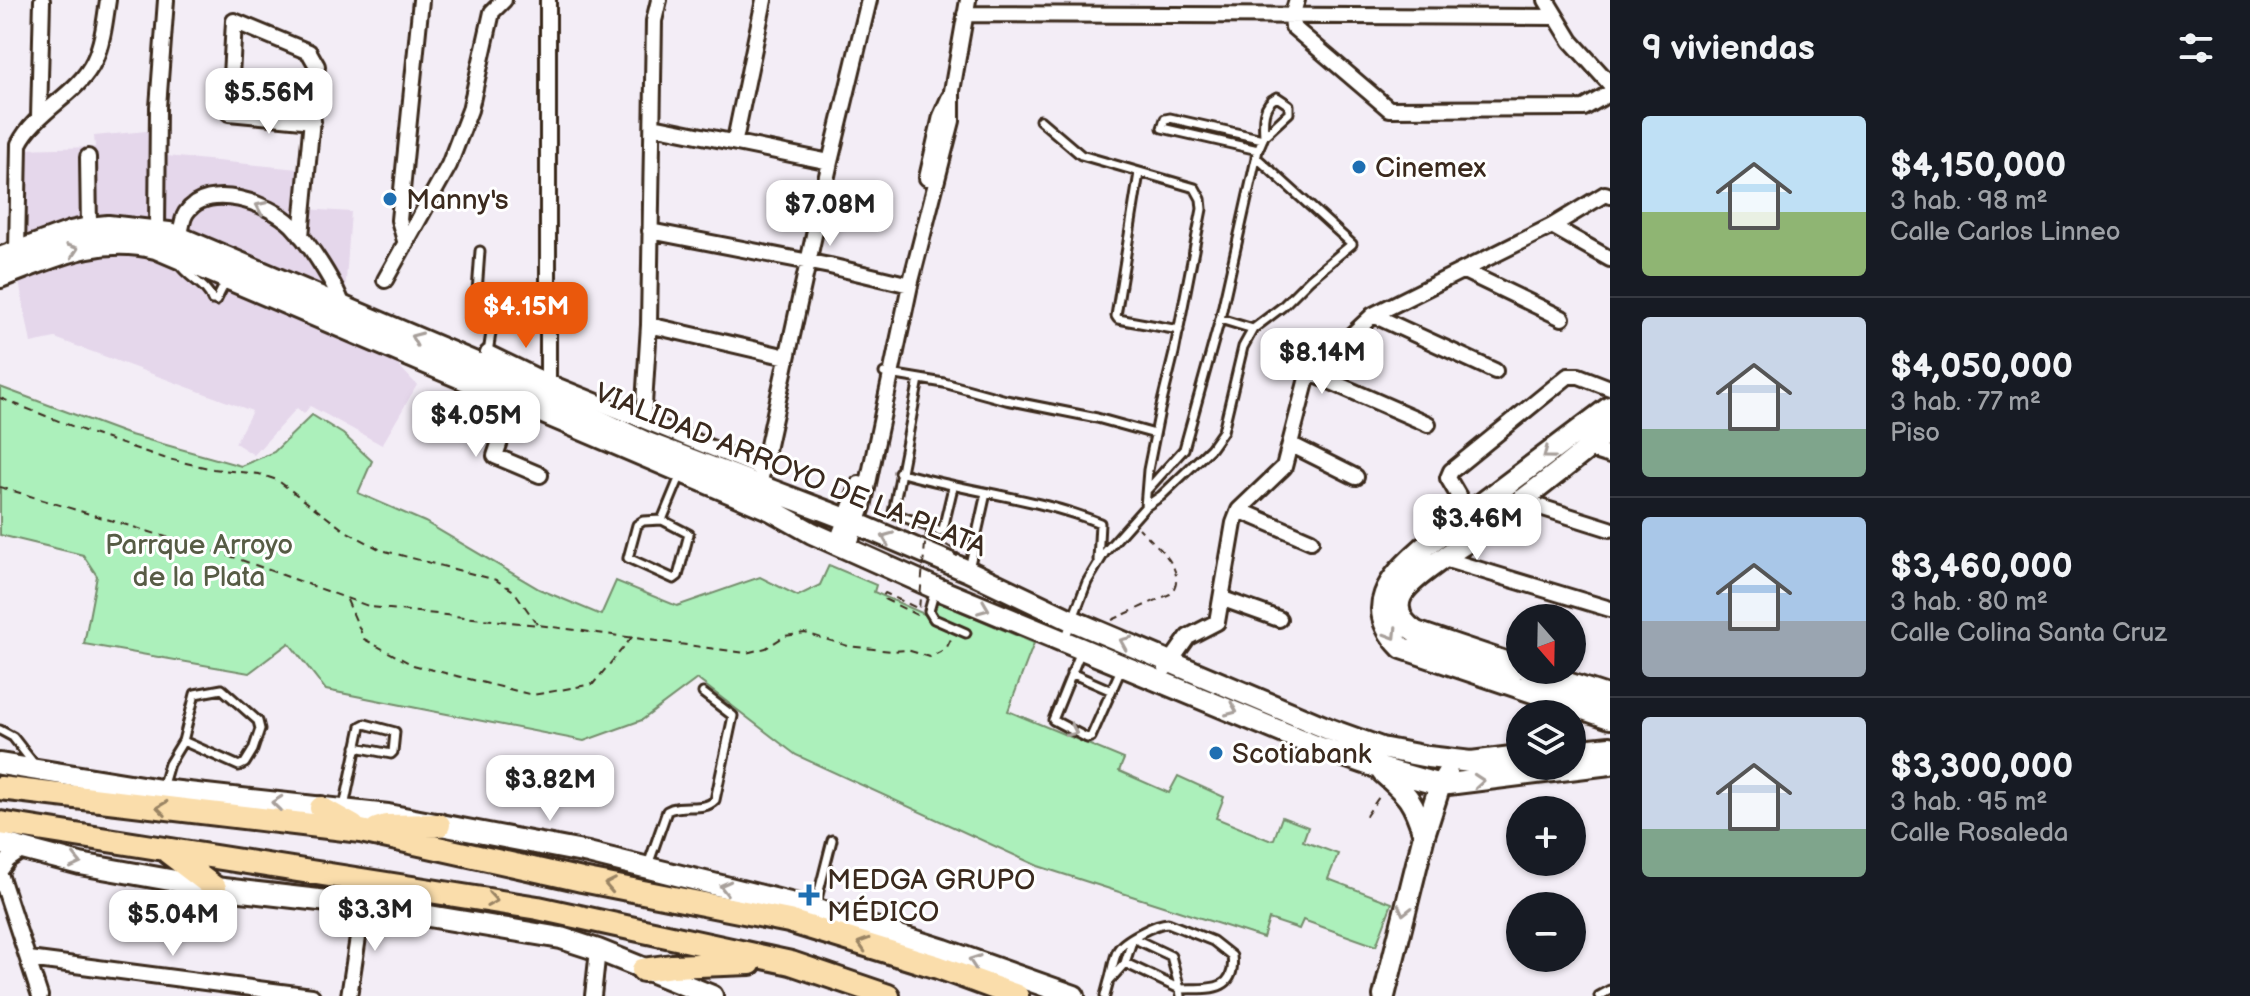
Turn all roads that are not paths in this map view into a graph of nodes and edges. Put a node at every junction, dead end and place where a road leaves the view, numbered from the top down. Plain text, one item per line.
1 (42, 0) edge
2 (108, 0) edge
3 (166, 0) edge
4 (421, 0) edge
5 (504, 0) edge
6 (548, 0) edge
7 (659, 0) edge
8 (764, 0) edge
9 (869, 0) edge
10 (1297, 0) edge
11 (1546, 0) edge
12 (967, 7) edge
13 (1292, 16) junction
14 (1555, 17) junction
15 (1610, 84) edge
16 (1610, 93) edge
17 (39, 117) junction
18 (1040, 120) dead end
19 (313, 121) junction
20 (653, 126) junction
21 (1230, 131) junction
22 (1264, 138) junction
23 (735, 140) junction
24 (1228, 143) junction
25 (1257, 154) junction
26 (88, 157) dead end
27 (830, 162) junction
28 (1139, 173) junction
29 (1610, 196) edge
30 (1552, 226) junction
31 (89, 228) junction
32 (157, 231) junction
33 (650, 231) junction
34 (301, 236) junction
35 (406, 244) junction
36 (177, 246) junction
37 (480, 251) dead end
38 (9, 254) edge
39 (1610, 259) edge
40 (807, 262) junction
41 (1464, 271) junction
42 (0, 277) edge
43 (227, 279) junction
44 (385, 280) dead end
45 (906, 284) junction
46 (1373, 315) junction
47 (342, 317) junction
48 (1562, 318) dead end
49 (1220, 319) junction
50 (649, 325) junction
51 (1253, 329) junction
52 (1179, 330) junction
53 (787, 357) junction
54 (486, 360) junction
55 (1495, 371) dead end
56 (1311, 373) junction
57 (888, 374) junction
58 (919, 379) junction
59 (548, 382) junction
60 (1610, 388) edge
61 (514, 400) junction
62 (1610, 407) edge
63 (643, 420) junction
64 (1428, 424) dead end
65 (1610, 430) edge
66 (1155, 434) junction
67 (1290, 444) junction
68 (1588, 449) junction
69 (1610, 456) edge
70 (684, 466) junction
71 (899, 472) junction
72 (540, 475) dead end
73 (1356, 477) dead end
74 (759, 487) junction
75 (953, 487) junction
76 (1146, 491) junction
77 (986, 493) junction
78 (1521, 501) junction
79 (1145, 507) junction
80 (1239, 510) junction
81 (1469, 514) junction
82 (662, 520) junction
83 (851, 522) junction
84 (1610, 529) edge
85 (1311, 541) dead end
86 (842, 546) junction
87 (1444, 559) junction
88 (1098, 562) junction
89 (968, 571) junction
90 (935, 588) junction
91 (1223, 599) junction
92 (1610, 609) edge
93 (1279, 619) dead end
94 (1071, 620) junction
95 (966, 633) dead end
96 (1073, 645) junction
97 (1506, 662) edge
98 (1123, 665) junction
99 (1165, 670) junction
100 (1071, 673) junction
101 (1549, 684) edge
102 (1110, 690) junction
103 (703, 693) dead end
104 (1609, 723) edge
105 (0, 730) edge
106 (1586, 740) edge
107 (183, 741) junction
108 (356, 747) junction
109 (1506, 758) edge
110 (1471, 762) junction
111 (0, 764) edge
112 (1376, 767) junction
113 (37, 769) junction
114 (1440, 785) junction
115 (0, 788) edge
116 (161, 790) junction
117 (332, 809) junction
118 (0, 823) edge
119 (439, 825) junction
120 (363, 832) junction
121 (1424, 835) junction
122 (832, 840) dead end
123 (0, 843) edge
124 (164, 848) junction
125 (24, 849) junction
126 (647, 867) junction
127 (0, 872) edge
128 (215, 888) junction
129 (363, 905) junction
130 (814, 909) junction
131 (1133, 938) junction
132 (598, 950) junction
133 (29, 959) junction
134 (791, 963) junction
135 (1125, 963) junction
136 (643, 970) junction
137 (1109, 981) junction
138 (1610, 990) edge
139 (1180, 992) edge
140 (40, 996) edge
141 (312, 996) edge
142 (349, 996) edge
143 (593, 996) edge
144 (712, 996) edge
145 (888, 996) edge
146 (1017, 996) edge
147 (1074, 996) edge
148 (1105, 996) edge
149 (1384, 996) edge
150 (1599, 996) edge

1 - 17 street
2 - 17 street
3 - 32 street
4 - 35 street
5 - 35 street
6 - 59 street
7 - 20 street
8 - 23 street
9 - 27 street
10 - 13 street
11 - 14 street
12 - 13 street
12 - 45 street
13 - 14 street
13 - 16 street
14 - 15 street
17 - 38 street
18 - 28 lane
19 - 19 street
19 - 34 street
20 - 23 street
20 - 33 street
21 - 22 lane
21 - 24 lane
21 - 24 lane
22 - 22 lane
22 - 25 lane
23 - 27 street
24 - 25 lane
25 - 49 lane
25 - 51 lane
26 - 31 street
27 - 40 street
28 - 52 lane
28 - 52 lane
29 - 30 street
30 - 39 street
30 - 41 street
31 - 32 main road, VIALIDAD ARROYO DE LA PLATA
31 - 38 main road, VIALIDAD ARROYO DE LA PLATA
32 - 36 main road, VIALIDAD ARROYO DE LA PLATA
33 - 40 street
33 - 50 street
34 -> 36 street
34 - 47 street
35 - 44 street
42 -> 36 main road
36 - 43 main road
36 - 43 lane
36 - 47 main road, VIALIDAD ARROYO DE LA PLATA
37 - 54 lane
40 - 45 street
40 - 53 street
41 - 46 street
41 - 48 street
43 - 47 main road
45 - 57 street
46 - 55 street
46 - 56 street
54 -> 47 main road, VIALIDAD ARROYO DE LA PLATA
47 - 61 main road
49 - 51 lane
49 - 76 lane
50 - 53 street
50 - 63 street
51 - 79 lane
52 - 66 lane
53 - 74 street
54 - 59 street
54 - 70 main road, VIALIDAD ARROYO DE LA PLATA
56 - 64 street
56 - 67 street
57 - 58 lane
57 - 83 street
58 - 66 lane
58 - 71 lane
59 - 63 street
60 - 81 street
61 - 70 main road
61 - 72 street
62 -> 81 main road
63 - 74 street
65 - 68 main road
66 - 76 lane
67 - 73 street
67 - 80 street
68 - 69 street
68 - 78 main road
70 - 74 main road, VIALIDAD ARROYO DE LA PLATA
70 - 82 lane
71 - 75 lane
71 - 75 lane
74 - 83 main road, VIALIDAD ARROYO DE LA PLATA
74 - 86 main road
75 - 77 lane
76 - 79 lane
77 - 88 lane
77 - 89 lane
78 - 84 street
78 - 87 main road
79 - 88 lane
80 - 85 street
80 - 91 street
81 -> 104 main road
82 - 82 lane
83 - 86 street
89 -> 83 main road, VIALIDAD ARROYO DE LA PLATA
86 - 90 main road
87 - 92 street
87 - 97 main road
88 - 94 lane
89 - 94 main road, VIALIDAD ARROYO DE LA PLATA
90 - 95 lane
90 -> 96 main road
91 - 93 street
91 - 99 street
94 - 96 lane
99 -> 94 main road, VIALIDAD ARROYO DE LA PLATA
96 - 98 main road
96 - 100 lane
98 - 99 main road
98 - 102 lane
99 - 110 main road, VIALIDAD ARROYO DE LA PLATA
99 -> 112 main road
100 - 102 lane
100 -> 102 lane
101 - 104 main road
103 - 126 lane
104 - 106 main road
114 -> 104 main road
105 - 113 lane
107 - 107 lane
107 - 116 lane
108 - 108 lane
108 - 117 lane
109 - 110 main road, VIALIDAD ARROYO DE LA PLATA
110 - 114 main road
111 - 113 main road
112 - 114 main road
112 - 121 main road
113 - 116 main road
114 - 121 main road
120 -> 115 main road
117 -> 116 main road
117 - 119 main road
117 - 120 main road
118 - 124 main road
119 - 120 main road
119 - 126 main road
146 -> 120 main road
121 -> 149 main road
122 - 130 lane
123 - 125 main road
124 - 128 main road
124 -> 134 main road
125 - 127 street
125 -> 128 main road
130 -> 126 main road
127 - 133 street
128 - 129 main road
129 - 132 main road
129 - 142 street
147 -> 130 main road
131 - 135 lane
131 - 137 lane
131 - 139 lane
131 - 139 lane
132 - 136 main road
132 - 143 street
133 - 140 street
133 - 141 street
134 - 136 main road
134 - 145 main road
135 - 137 lane
135 - 139 lane
136 - 144 main road
137 - 148 lane
138 - 150 lane

